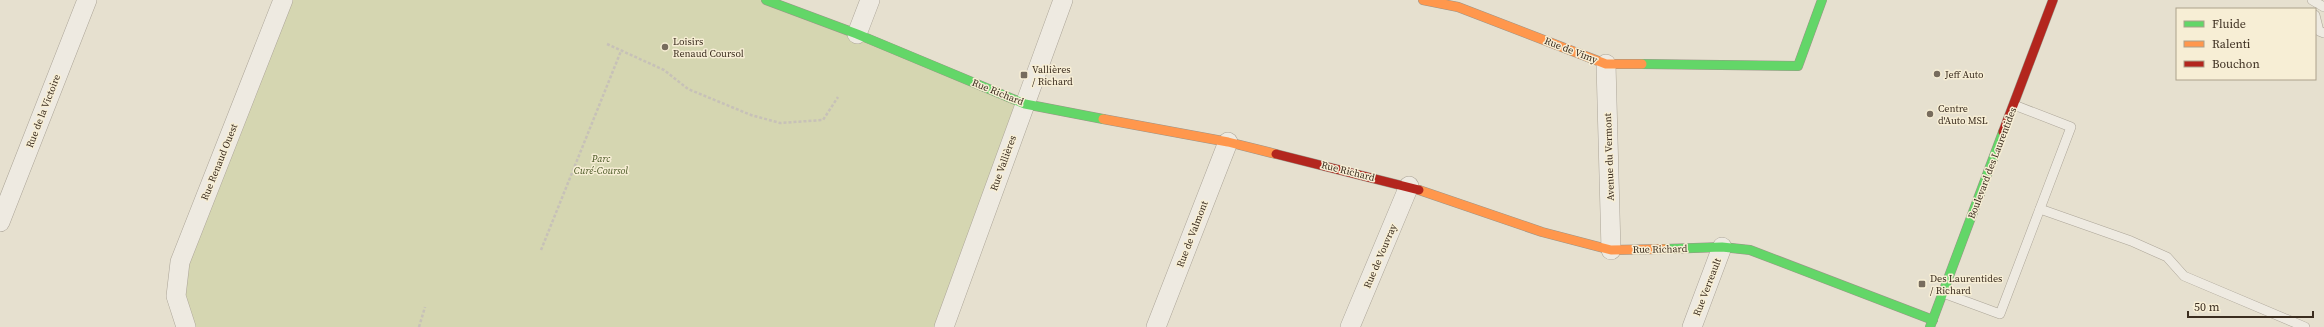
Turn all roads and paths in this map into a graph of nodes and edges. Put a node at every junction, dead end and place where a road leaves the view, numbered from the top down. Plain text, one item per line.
1 (87, 0) edge
2 (283, 0) edge
3 (766, 0) edge
4 (870, 0) edge
5 (1063, 0) edge
6 (1423, 0) edge
7 (1822, 0) edge
8 (2053, 0) edge
9 (2312, 0) edge
10 (2324, 7) edge
11 (2316, 19) edge
12 (2324, 33) edge
13 (857, 34) junction
14 (607, 44) dead end
15 (621, 51) junction
16 (1606, 64) junction
17 (838, 97) dead end
18 (1025, 104) junction
19 (2014, 105) junction
20 (1228, 142) junction
21 (1409, 186) junction
22 (2040, 209) junction
23 (0, 222) edge
24 (1722, 247) junction
25 (540, 250) dead end
26 (1611, 250) junction
27 (1943, 293) junction
28 (425, 307) dead end
29 (1932, 323) edge
30 (186, 327) edge
31 (419, 327) edge
32 (944, 327) edge
33 (1156, 327) edge
34 (1350, 327) edge
35 (1692, 327) edge
36 (2305, 327) edge

1 - 23 street, Rue de la Victoire
2 - 30 street, Rue Renaud Ouest
3 - 13 street, Rue Richard
4 - 13 street
5 - 18 street, Rue Vallières
6 - 16 street, Rue de Vimy
7 - 16 street, Rue de Vimy
8 - 19 street, Boulevard des Laurentides
9 - 10 lane
11 - 12 lane
13 - 18 street, Rue Richard
14 - 15 path
15 - 17 path
15 - 25 path
16 - 26 street, Avenue du Vermont
18 - 20 street, Rue Richard
18 - 32 street, Rue Vallières
19 - 22 lane
19 - 27 street, Boulevard des Laurentides
20 - 21 street, Rue Richard
20 - 33 street, Rue de Valmont
21 - 26 street, Rue Richard
21 - 34 street, Rue de Vouvray
22 - 27 lane
22 - 36 lane
24 - 26 street, Rue Richard
24 - 29 street, Rue Richard
24 - 35 street, Rue Verreault
27 - 29 street, Boulevard des Laurentides
28 - 31 path

